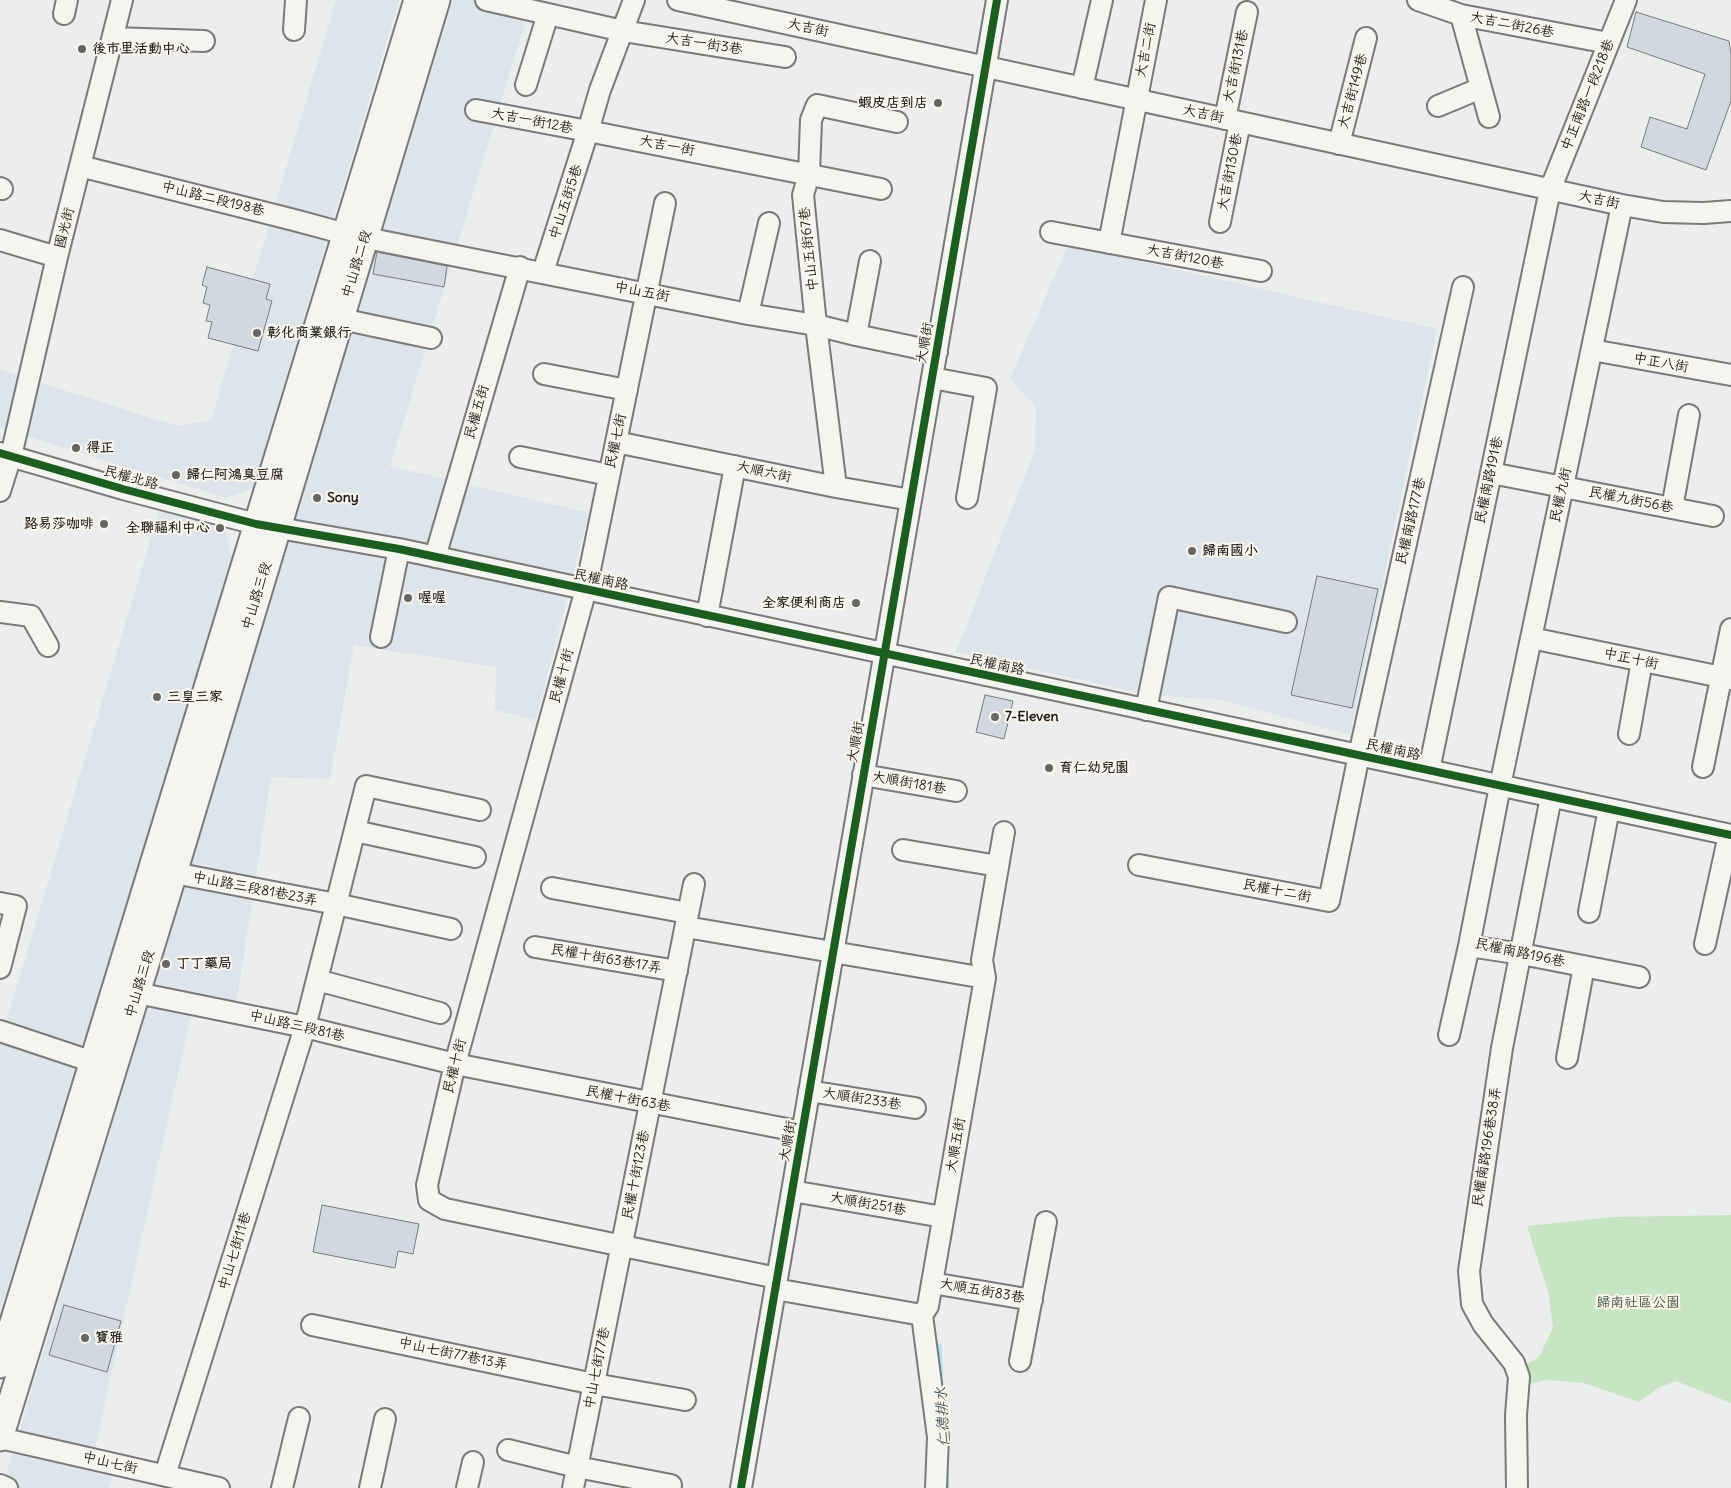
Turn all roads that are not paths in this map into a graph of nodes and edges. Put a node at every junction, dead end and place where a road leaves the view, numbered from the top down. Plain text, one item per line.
1 (122, 0) edge
2 (296, 0) edge
3 (417, 0) edge
4 (437, 0) edge
5 (486, 0) edge
6 (634, 0) edge
7 (678, 0) edge
8 (998, 0) edge
9 (1102, 0) edge
10 (1156, 0) edge
11 (1418, 0) edge
12 (1626, 0) edge
13 (1247, 12) dead end
14 (548, 14) junction
15 (1461, 15) junction
16 (294, 30) dead end
17 (623, 31) junction
18 (113, 38) junction
19 (1366, 38) dead end
20 (204, 41) dead end
21 (1608, 43) junction
22 (785, 57) dead end
23 (986, 67) junction
24 (526, 85) dead end
25 (1082, 88) junction
26 (1480, 88) junction
27 (1137, 100) junction
28 (1438, 106) dead end
29 (476, 110) dead end
30 (1489, 117) dead end
31 (1232, 121) junction
32 (897, 122) dead end
33 (588, 131) junction
34 (1339, 144) junction
35 (80, 166) junction
36 (809, 174) junction
37 (882, 189) dead end
38 (1550, 190) junction
39 (665, 203) dead end
40 (1622, 205) junction
41 (1731, 211) edge
42 (1220, 222) dead end
43 (769, 223) dead end
44 (1051, 232) dead end
45 (356, 236) junction
46 (0, 240) edge
47 (1109, 243) junction
48 (57, 256) junction
49 (870, 261) dead end
50 (520, 267) junction
51 (1261, 271) dead end
52 (544, 272) junction
53 (1463, 287) dead end
54 (647, 293) junction
55 (748, 314) junction
56 (341, 319) junction
57 (816, 325) junction
58 (856, 335) junction
59 (431, 338) dead end
60 (1592, 350) junction
61 (937, 352) junction
62 (544, 374) dead end
63 (1731, 375) edge
64 (932, 378) junction
65 (627, 390) junction
66 (1689, 415) dead end
67 (616, 442) junction
68 (5, 454) edge
69 (520, 457) dead end
70 (735, 466) junction
71 (1491, 473) junction
72 (610, 475) junction
73 (1563, 486) junction
74 (836, 487) junction
75 (0, 492) edge
76 (967, 498) dead end
77 (911, 500) junction
78 (1672, 508) junction
79 (1713, 516) dead end
80 (267, 526) junction
81 (398, 549) junction
82 (435, 557) junction
83 (586, 589) junction
84 (0, 612) edge
85 (707, 616) junction
86 (1286, 622) dead end
87 (1731, 629) edge
88 (381, 637) dead end
89 (1532, 638) junction
90 (48, 646) dead end
91 (884, 654) junction
92 (1642, 661) junction
93 (1726, 678) edge
94 (1146, 710) junction
95 (1629, 734) dead end
96 (1359, 756) junction
97 (1703, 767) dead end
98 (1429, 770) junction
99 (863, 775) junction
100 (1500, 786) junction
101 (956, 791) dead end
102 (1551, 797) junction
103 (1609, 809) junction
104 (480, 810) dead end
105 (355, 831) junction
106 (1004, 832) dead end
107 (1730, 835) edge
108 (902, 850) dead end
109 (475, 857) dead end
110 (1139, 865) dead end
111 (998, 866) junction
112 (174, 873) junction
113 (694, 884) dead end
114 (552, 888) dead end
115 (0, 903) edge
116 (336, 904) junction
117 (1588, 912) dead end
118 (687, 920) junction
119 (451, 929) dead end
120 (1705, 944) dead end
121 (1469, 946) junction
122 (535, 947) dead end
123 (833, 951) junction
124 (1522, 954) junction
125 (1584, 966) junction
126 (0, 968) edge
127 (677, 971) junction
128 (1639, 977) dead end
129 (985, 978) junction
130 (317, 980) junction
131 (137, 993) junction
132 (440, 1013) dead end
133 (305, 1027) junction
134 (0, 1031) edge
135 (1449, 1035) dead end
136 (1567, 1058) dead end
137 (93, 1062) junction
138 (455, 1064) junction
139 (809, 1090) junction
140 (650, 1103) junction
141 (915, 1108) dead end
142 (802, 1132) junction
143 (792, 1191) junction
144 (943, 1217) junction
145 (1046, 1222) dead end
146 (621, 1247) junction
147 (932, 1282) junction
148 (776, 1284) junction
149 (1032, 1300) junction
150 (8, 1308) edge
151 (922, 1315) junction
152 (312, 1326) dead end
153 (1020, 1361) dead end
154 (0, 1365) edge
155 (594, 1384) junction
156 (685, 1400) dead end
157 (299, 1418) dead end
158 (385, 1419) dead end
159 (0, 1438) edge
160 (508, 1450) dead end
161 (473, 1462) dead end
162 (577, 1467) junction
163 (165, 1475) junction
164 (0, 1485) edge
165 (671, 1485) dead end
166 (7, 1488) edge
167 (219, 1488) edge
168 (282, 1488) edge
169 (370, 1488) edge
170 (467, 1488) edge
171 (573, 1488) edge
172 (740, 1488) edge
173 (936, 1488) edge
174 (1517, 1488) edge

1 - 18 street, 國光街
2 - 16 street
3 - 45 main road, 中山路二段
4 - 45 main road, 中山路二段
5 - 14 street, 大吉一街3巷
6 - 17 street
7 - 23 street, 大吉街
8 - 23 street, 大順街
9 - 25 street
10 - 27 street, 大吉二街
11 - 15 street, 大吉二街26巷
12 - 21 street, 中正南路一段218巷
13 - 31 street, 大吉街131巷
14 - 17 street, 大吉一街3巷
14 - 24 street
15 - 21 street, 大吉二街26巷
15 - 26 street
17 - 22 street, 大吉一街3巷
17 - 33 street
18 - 20 street
18 - 35 street, 國光街
19 - 34 street, 大吉街149巷
21 - 38 street, 中正南路一段218巷
23 - 25 street, 大吉街
23 - 61 street, 大順街
25 - 27 street, 大吉街
26 - 28 street
26 - 30 street
27 - 31 street, 大吉街
27 - 47 street
29 - 33 street, 大吉一街12巷
31 - 34 street, 大吉街
31 - 42 street, 大吉街130巷
32 - 36 street, 中山五街67巷
33 - 36 street, 大吉一街
33 - 52 street, 中山五街5巷
34 - 38 street, 大吉街
35 - 45 street, 中山路二段198巷
35 - 48 street, 國光街
36 - 37 street, 大吉一街
36 - 57 street, 中山五街67巷
38 - 40 street, 大吉街
38 - 71 street, 民權南路191巷
39 - 54 street, 民權七街
40 - 41 street, 大吉街
40 - 60 street, 民權九街
43 - 55 street
44 - 47 street, 大吉街120巷
45 - 50 street, 中山五街
45 - 56 main road, 中山路二段
45 - 80 main road, 中山路二段
46 - 48 street
47 - 51 street, 大吉街120巷
48 - 68 street, 國光街
49 - 58 street
50 - 52 street, 中山五街
50 - 82 street, 民權五街
52 - 54 street, 中山五街
53 - 96 street, 民權南路177巷
54 - 55 street, 中山五街
54 - 65 street, 民權七街
55 - 57 street, 中山五街
56 - 59 street
56 - 80 main road, 中山路二段
57 - 58 street, 中山五街
57 - 74 street, 中山五街67巷
58 - 61 street, 中山五街
60 - 63 street, 中正八街
60 - 73 street, 民權九街
61 - 64 street, 大順街
62 - 65 street
64 - 76 street
64 - 77 street, 大順街
65 - 67 street, 民權七街
66 - 78 street
67 - 70 street, 大順六街
67 - 72 street, 民權七街
68 - 75 street, 國光街
68 - 80 street, 民權北路
69 - 72 street
70 - 74 street, 大順六街
70 - 85 street
71 - 73 street, 民權九街56巷
71 - 98 street, 民權南路191巷
72 - 83 street, 民權七街
73 - 78 street, 民權九街56巷
73 - 89 street, 民權九街
74 - 77 street, 大順六街
77 - 91 street, 大順街
78 - 79 street, 民權九街56巷
80 - 81 street, 民權南路
80 - 112 main road, 中山路三段
80 - 137 main road, 中山路三段
81 - 82 street, 民權南路
81 - 88 street
82 - 83 street, 民權南路
83 - 85 street, 民權南路
83 - 138 street, 民權十街
84 - 90 street
85 - 91 street, 民權南路
86 - 94 street
87 - 93 street
89 - 92 street, 中正十街
89 - 100 street, 民權九街
91 - 94 street, 民權南路
91 - 99 street, 大順街
92 - 93 street, 中正十街
92 - 95 street
93 - 97 street
94 - 96 street, 民權南路
96 - 98 street, 民權南路
96 - 110 street, 民權十二街
98 - 100 street, 民權南路
99 - 101 street, 大順街181巷
99 - 123 street, 大順街
100 - 102 street, 民權南路
100 - 121 street, 民權南路196巷
102 - 103 street, 民權南路
102 - 124 street, 民權南路196巷38弄
103 - 107 street, 民權南路
103 - 117 street
104 - 105 street, 中山路三段81巷23弄
105 - 109 street
105 - 116 street, 中山路三段81巷23弄
106 - 111 street, 大順五街
107 - 120 street
108 - 111 street
111 - 129 street, 大順五街
112 - 116 street, 中山路三段81巷23弄
112 - 131 main road, 中山路三段
113 - 118 street, 民權十街63巷17弄
114 - 118 street
115 - 126 street
116 - 119 street, 中山路三段81巷23弄
116 - 130 street, 中山路三段81巷23弄
118 - 123 street
118 - 127 street, 民權十街63巷17弄
121 - 124 street, 民權南路196巷
121 - 135 street
122 - 127 street, 民權十街63巷17弄
123 - 129 street
123 - 139 street, 大順街
124 - 125 street, 民權南路196巷
124 - 174 street, 民權南路196巷38弄
125 - 128 street, 民權南路196巷
125 - 136 street
127 - 140 street, 民權十街63巷17弄
129 - 144 street, 大順五街
130 - 132 street
130 - 133 street, 中山路三段81巷23弄
131 - 133 street, 中山路三段81巷
131 - 159 main road, 中山路三段
133 - 138 street, 中山路三段81巷
133 - 163 street, 中山七街11巷
134 - 137 street
137 - 150 main road, 中山路三段
138 - 140 street, 民權十街63巷
138 - 146 street, 民權十街
139 - 141 street, 大順街233巷
139 - 142 street, 大順街
140 - 142 street, 民權十街63巷
140 - 146 street, 民權十街123巷
142 - 143 street, 大順街
143 - 144 street, 大順街251巷
143 - 148 street, 大順街
144 - 147 street, 大順五街
145 - 149 street, 大順五街83巷
146 - 148 street, 民權十街
146 - 155 street, 中山七街77巷
147 - 149 street, 大順五街83巷
147 - 151 street, 大順五街
148 - 151 street
148 - 172 street, 大順街
149 - 153 street, 大順五街83巷
150 - 154 main road, 中山路三段
151 - 173 street
152 - 155 street, 中山七街77巷13弄
155 - 156 street, 中山七街77巷13弄
155 - 162 street, 中山七街77巷
157 - 168 street
158 - 169 street
159 - 163 street, 中山七街
160 - 162 street
161 - 170 street
162 - 165 street
162 - 171 street, 中山七街77巷
163 - 167 street, 中山七街
164 - 166 street

